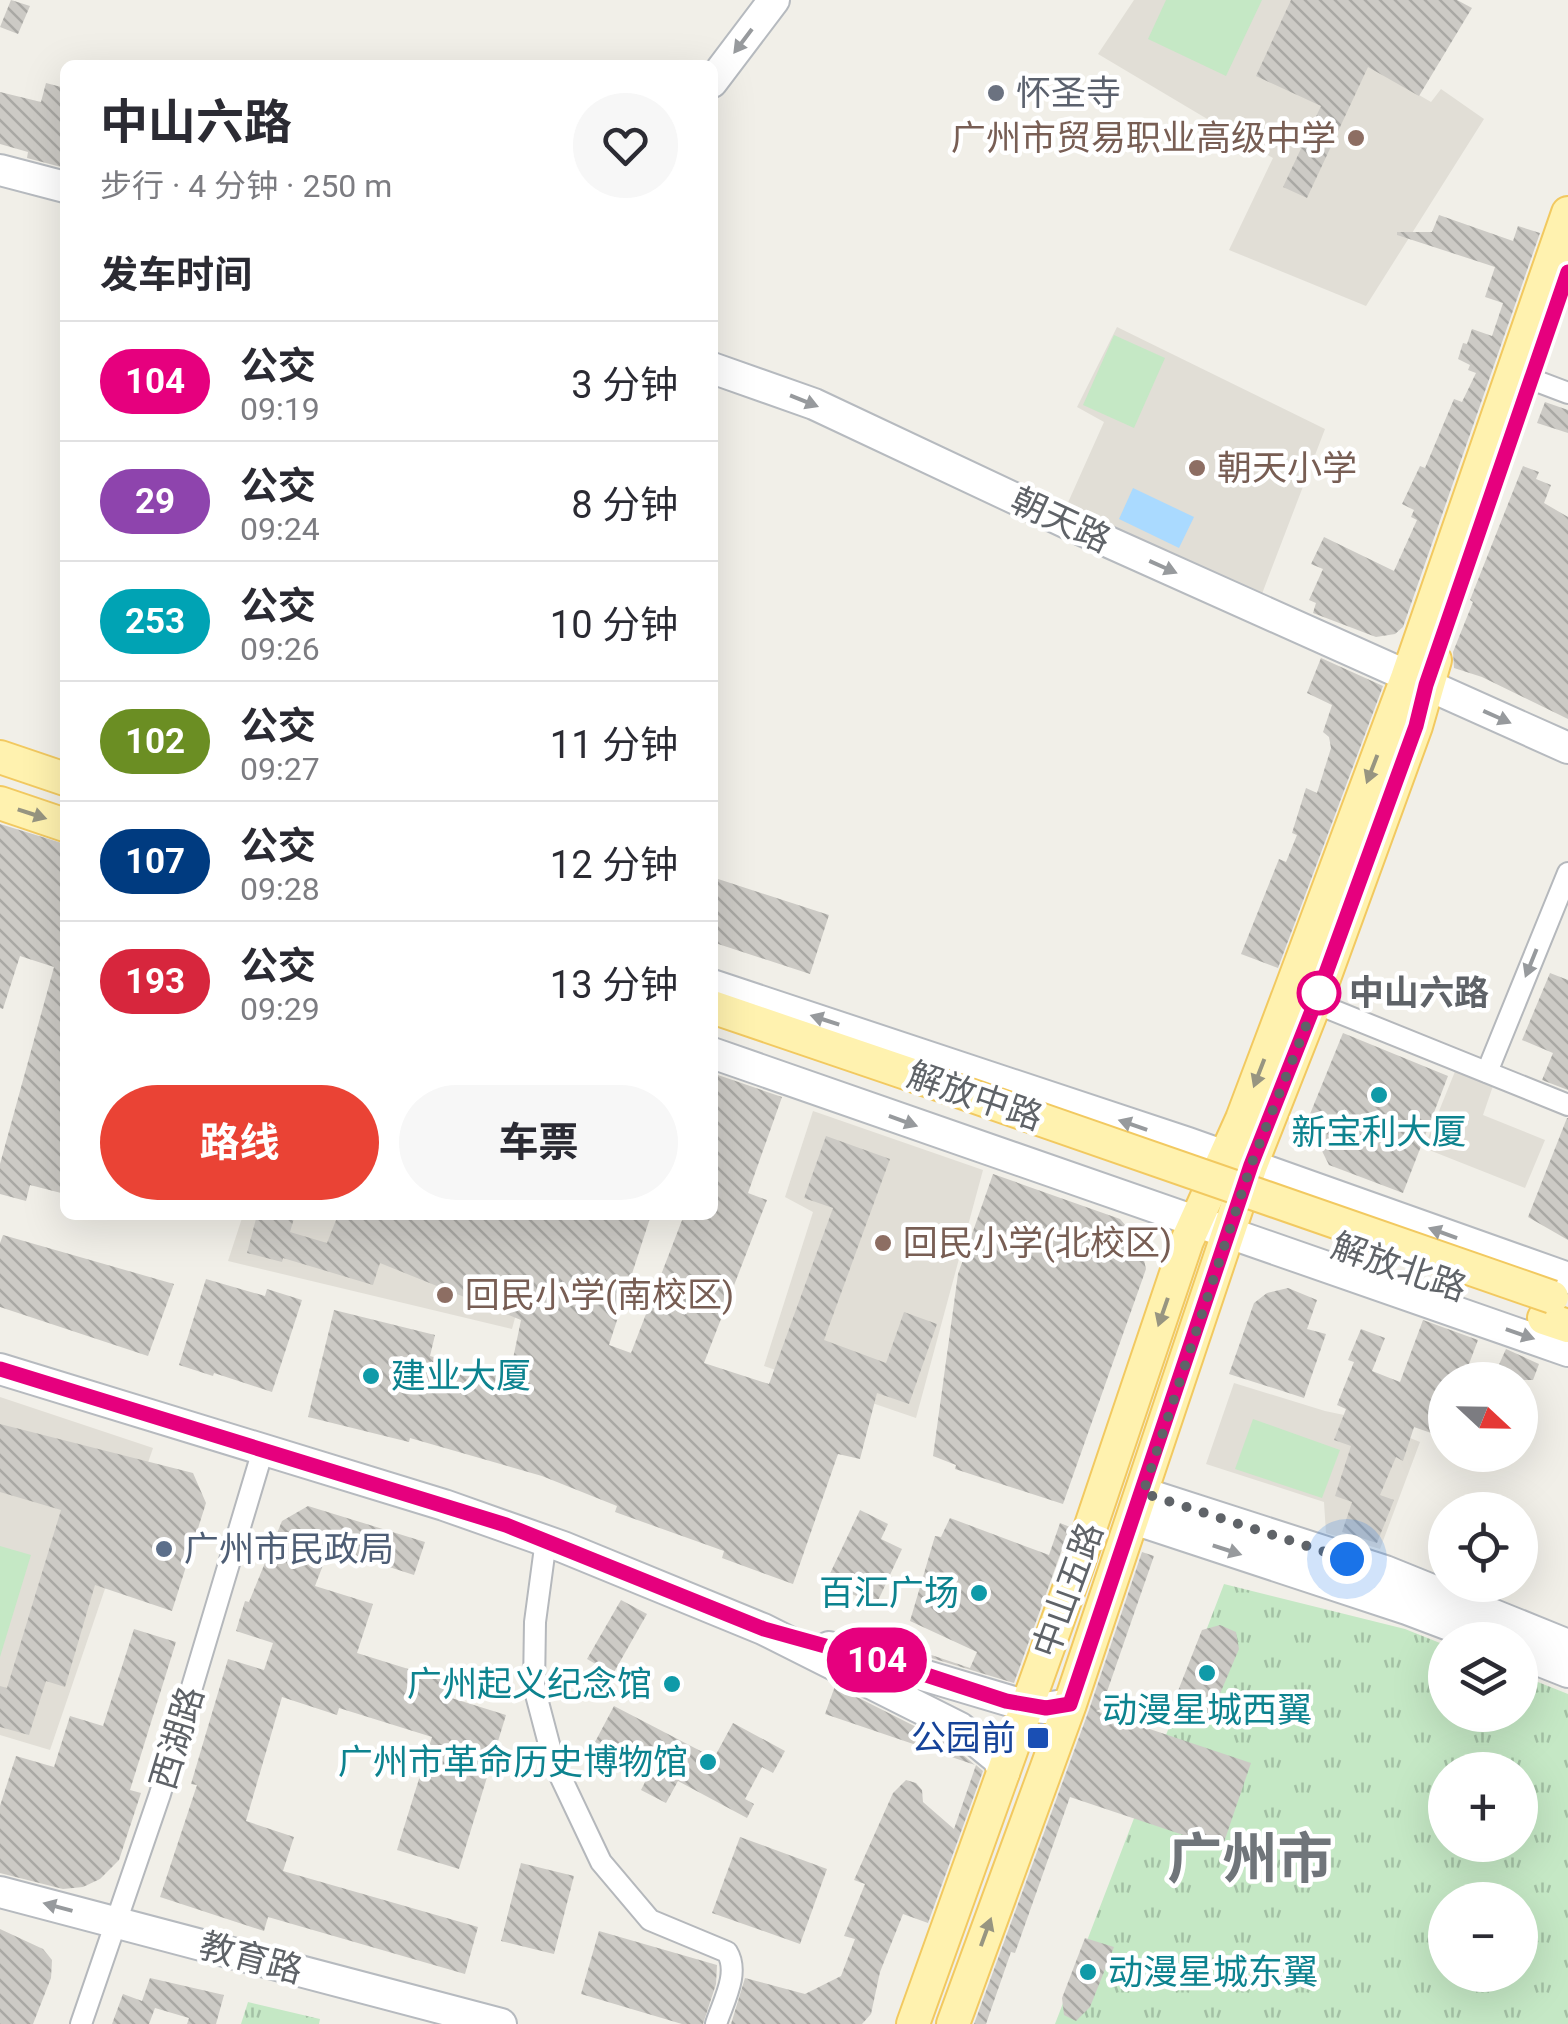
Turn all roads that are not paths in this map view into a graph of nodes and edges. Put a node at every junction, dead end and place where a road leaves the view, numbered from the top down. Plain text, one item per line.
1 (774, 0) edge
2 (718, 74) edge
3 (0, 170) edge
4 (60, 186) edge
5 (1568, 214) edge
6 (1568, 272) edge
7 (718, 370) edge
8 (1531, 379) junction
9 (1568, 393) edge
10 (1416, 681) junction
11 (1568, 748) edge
12 (0, 757) edge
13 (60, 776) edge
14 (0, 803) edge
15 (60, 823) edge
16 (1568, 873) edge
17 (1547, 925) junction
18 (1568, 934) edge
19 (718, 987) edge
20 (1315, 1003) junction
21 (718, 1009) edge
22 (718, 1033) edge
23 (718, 1055) edge
24 (1487, 1072) junction
25 (912, 1086) junction
26 (1568, 1106) edge
27 (1234, 1190) junction
28 (1195, 1220) junction
29 (1560, 1304) edge
30 (1568, 1350) edge
31 (0, 1369) edge
32 (263, 1450) junction
33 (1139, 1506) junction
34 (546, 1540) junction
35 (1441, 1622) edge
36 (764, 1629) junction
37 (1568, 1645) edge
38 (1538, 1660) edge
39 (1568, 1672) edge
40 (1070, 1704) junction
41 (1027, 1706) junction
42 (1004, 1773) junction
43 (0, 1892) edge
44 (117, 1922) junction
45 (81, 2024) edge
46 (501, 2024) edge
47 (716, 2024) edge
48 (913, 2024) edge
49 (953, 2024) edge

1 -> 2 main road
3 - 4 main road
5 - 10 main road
6 - 8 main road
7 -> 10 main road, 朝天路
8 - 9 street
8 - 10 main road
10 -> 11 main road, 朝天路
10 - 20 main road
10 -> 27 main road
12 - 13 main road
14 -> 15 main road
16 - 17 street
17 - 18 street
17 -> 24 street
27 -> 19 main road
20 - 24 street
20 - 27 main road
21 - 25 main road, 解放中路
22 - 25 main road, 解放中路
23 -> 28 main road
24 - 26 street
25 - 27 main road, 解放中路, bridge
27 - 28 main road, 中山五路
27 - 28 main road
27 - 29 main road, 解放北路, bridge
27 -> 30 main road
27 - 33 main road, 中山五路
28 -> 41 main road, 中山五路
31 - 32 main road
32 - 34 main road
32 - 44 street, 西湖路
33 -> 35 main road
33 - 37 main road
33 - 40 main road, 中山五路
34 - 36 main road
34 - 47 street
36 - 41 main road
36 - 42 main road
38 - 39 main road
40 - 41 main road
49 -> 40 main road, 中山五路
41 - 42 main road, 中山五路
42 - 48 main road, 中山五路
44 -> 43 main road, 教育路
44 - 45 street, 西湖路
44 - 46 main road, 教育路

